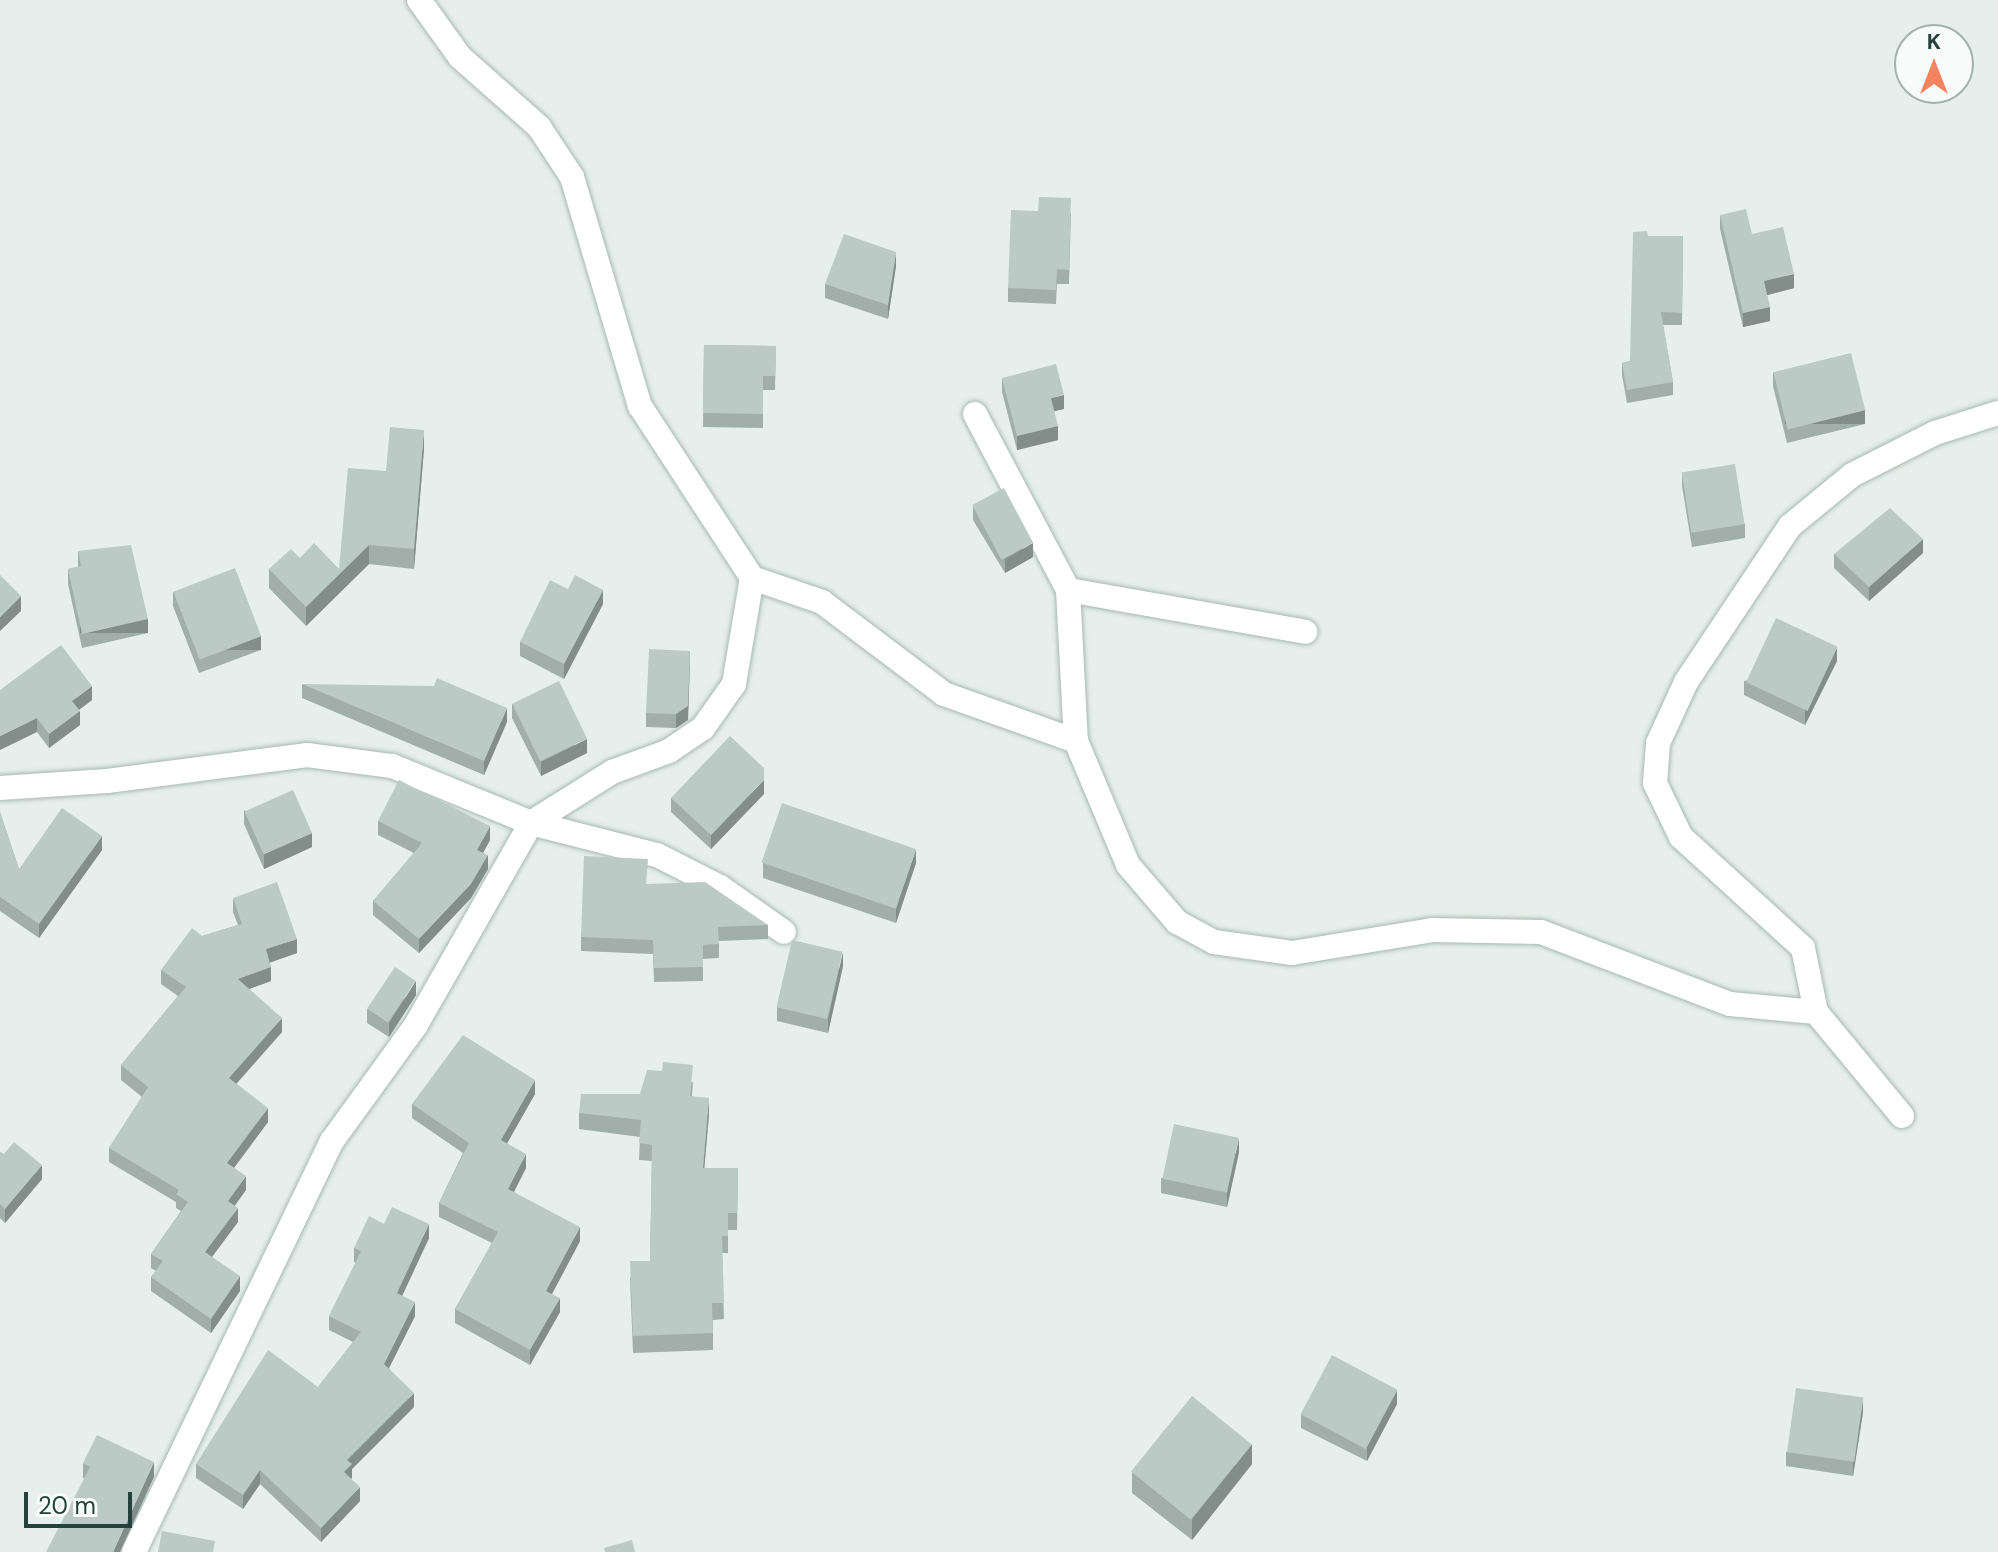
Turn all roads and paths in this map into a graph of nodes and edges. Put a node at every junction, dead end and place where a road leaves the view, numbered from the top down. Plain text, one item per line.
1 (419, 0) edge
2 (1998, 413) edge
3 (975, 414) dead end
4 (752, 578) junction
5 (1068, 590) junction
6 (1305, 632) dead end
7 (1076, 741) junction
8 (0, 788) edge
9 (531, 823) junction
10 (784, 932) dead end
11 (1816, 1012) junction
12 (1902, 1116) dead end
13 (134, 1552) edge

1 - 4 street
2 - 11 street
3 - 5 street
4 - 7 street
4 - 9 street
5 - 6 street
5 - 7 street
7 - 11 street
8 - 9 street
9 - 10 street
9 - 13 street
11 - 12 street

